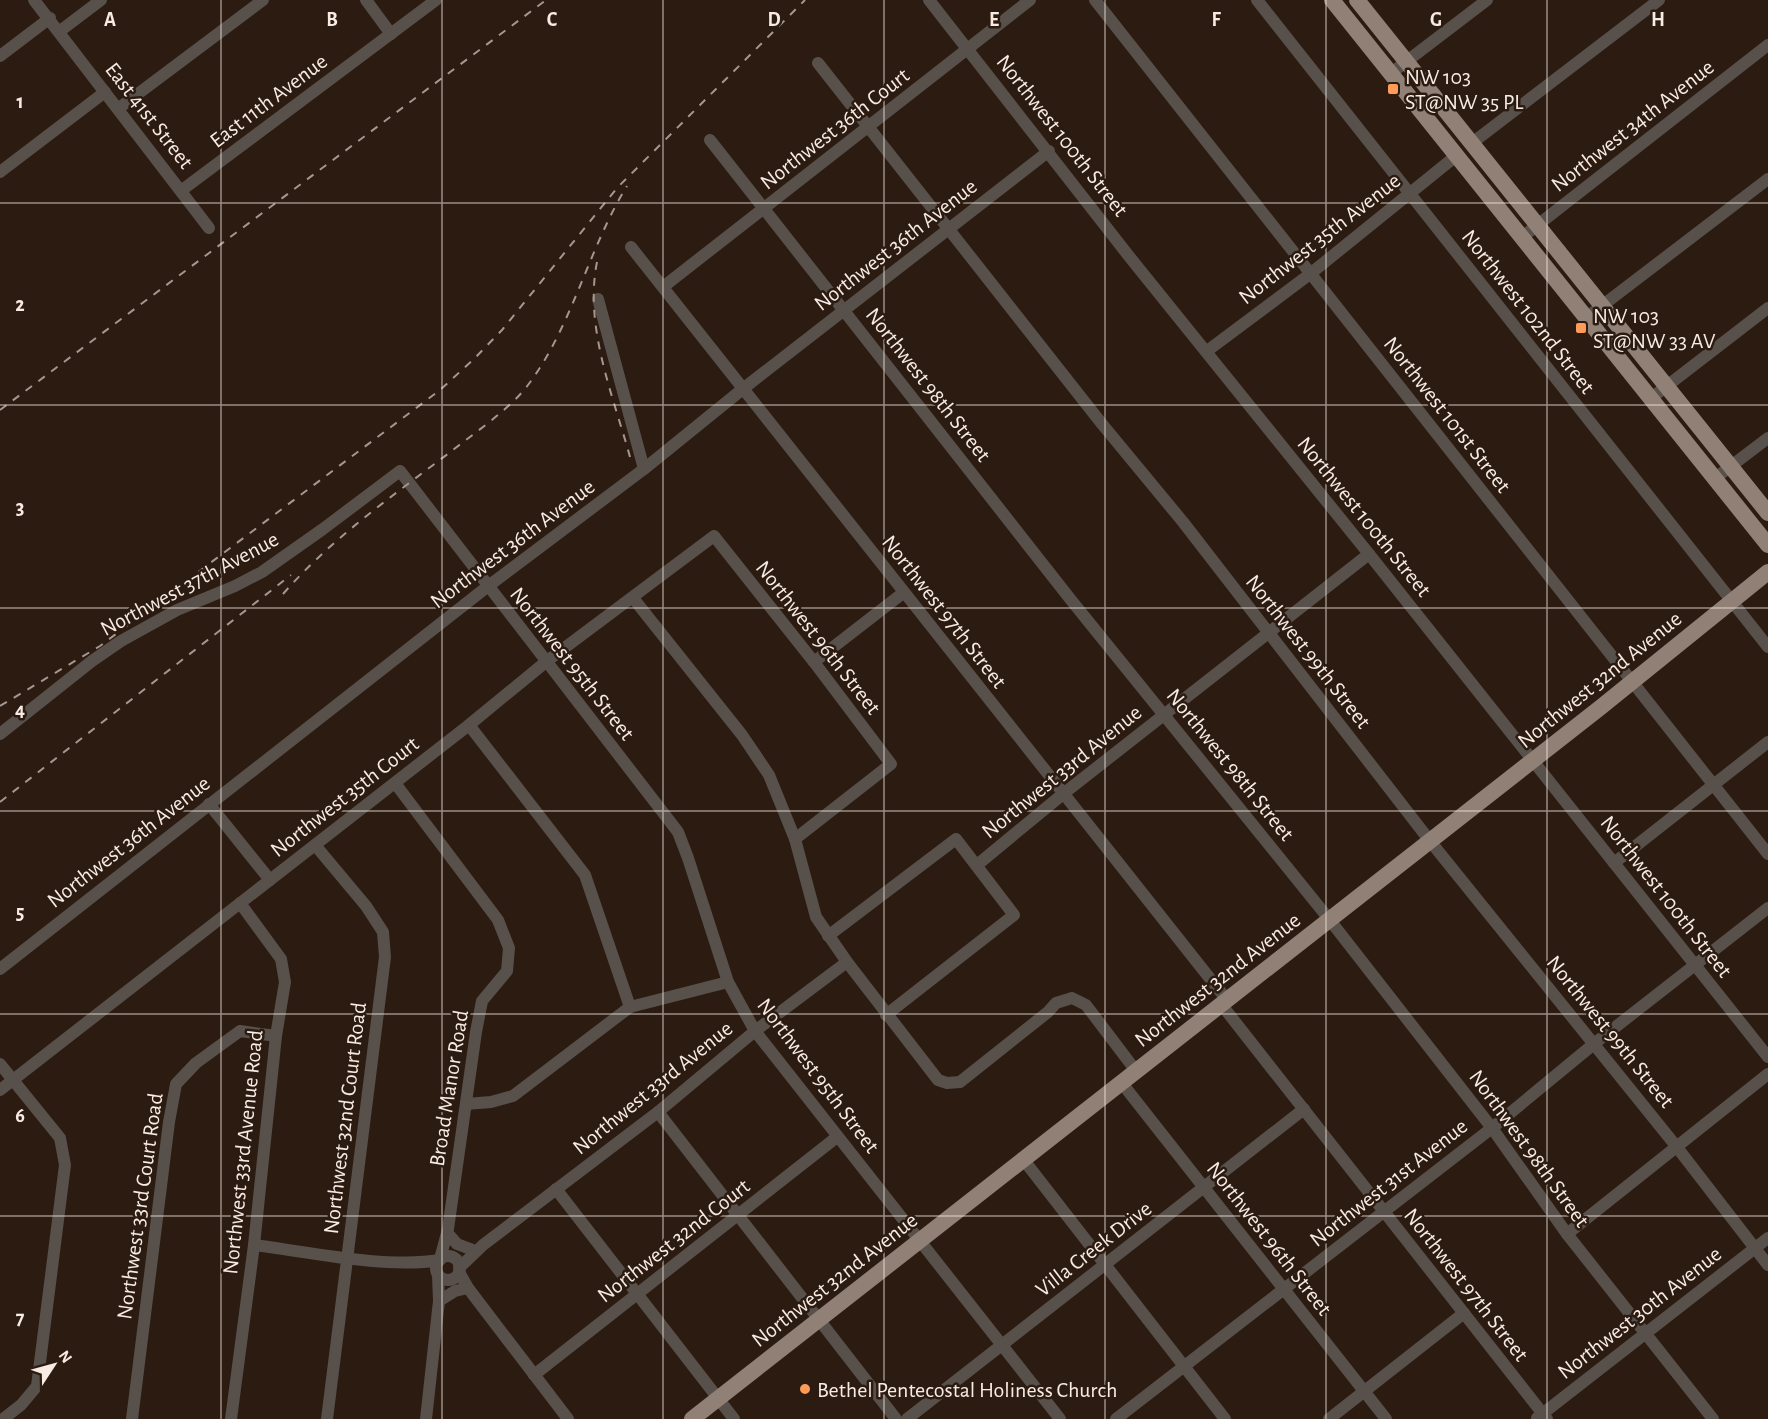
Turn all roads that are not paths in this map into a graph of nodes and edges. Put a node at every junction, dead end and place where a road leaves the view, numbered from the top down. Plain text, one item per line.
1 (34, 0) edge
2 (101, 0) edge
3 (263, 0) edge
4 (366, 0) edge
5 (436, 0) edge
6 (929, 0) edge
7 (1030, 0) edge
8 (1095, 0) edge
9 (1257, 0) edge
10 (1332, 0) edge
11 (1357, 0) edge
12 (1487, 0) edge
13 (1659, 0) edge
14 (50, 18) junction
15 (60, 31) junction
16 (391, 33) junction
17 (1768, 45) edge
18 (969, 49) junction
19 (0, 56) edge
20 (1406, 62) junction
21 (818, 63) dead end
22 (1390, 74) junction
23 (105, 92) junction
24 (119, 108) junction
25 (1423, 114) junction
26 (868, 127) junction
27 (710, 140) dead end
28 (1472, 143) junction
29 (1049, 151) junction
30 (1456, 156) junction
31 (0, 172) edge
32 (1768, 179) edge
33 (1506, 185) junction
34 (182, 190) junction
35 (1410, 194) junction
36 (765, 209) junction
37 (1537, 225) junction
38 (209, 228) dead end
39 (948, 228) junction
40 (1521, 238) junction
41 (631, 247) dead end
42 (1310, 274) junction
43 (663, 287) junction
44 (598, 299) dead end
45 (1602, 304) junction
46 (1768, 309) edge
47 (845, 311) junction
48 (1586, 318) junction
49 (1207, 351) junction
50 (1666, 386) junction
51 (744, 388) junction
52 (1650, 399) junction
53 (1768, 438) edge
54 (1730, 466) junction
55 (644, 469) junction
56 (400, 471) joint
57 (1714, 479) junction
58 (1768, 513) edge
59 (714, 536) joint
60 (1768, 546) edge
61 (1370, 554) junction
62 (1768, 572) edge
63 (488, 587) junction
64 (903, 593) junction
65 (633, 598) junction
66 (1731, 601) junction
67 (1268, 633) junction
68 (1768, 647) edge
69 (547, 661) junction
70 (814, 662) junction
71 (1632, 682) junction
72 (1165, 715) junction
73 (469, 725) junction
74 (0, 734) edge
75 (1768, 742) edge
76 (1532, 761) junction
77 (395, 783) junction
78 (1714, 784) junction
79 (1064, 794) junction
80 (209, 804) junction
81 (795, 839) junction
82 (1430, 841) junction
83 (315, 845) junction
84 (1768, 854) edge
85 (1614, 863) junction
86 (977, 865) junction
87 (270, 880) junction
88 (240, 903) junction
89 (1768, 908) edge
90 (1329, 920) junction
91 (828, 936) junction
92 (847, 962) junction
93 (1695, 966) junction
94 (0, 969) edge
95 (728, 982) junction
96 (1224, 1002) junction
97 (630, 1007) junction
98 (886, 1015) junction
99 (756, 1031) junction
100 (276, 1036) junction
101 (1595, 1043) junction
102 (1768, 1057) edge
103 (0, 1064) edge
104 (1136, 1071) junction
105 (1768, 1074) edge
106 (14, 1080) junction
107 (1121, 1082) junction
108 (0, 1090) edge
109 (466, 1104) junction
110 (1304, 1109) junction
111 (658, 1112) junction
112 (1492, 1128) junction
113 (837, 1137) junction
114 (1676, 1146) junction
115 (1023, 1159) junction
116 (1204, 1187) junction
117 (556, 1189) junction
118 (1384, 1211) junction
119 (738, 1215) junction
120 (449, 1232) junction
121 (1567, 1234) junction
122 (1768, 1238) edge
123 (920, 1240) junction
124 (254, 1245) junction
125 (478, 1247) junction
126 (1755, 1249) junction
127 (347, 1258) junction
128 (1105, 1264) junction
129 (1768, 1265) edge
130 (448, 1268) junction
131 (468, 1288) junction
132 (1283, 1289) junction
133 (637, 1296) junction
134 (439, 1301) junction
135 (1464, 1313) junction
136 (819, 1319) junction
137 (1646, 1332) junction
138 (1003, 1346) junction
139 (1184, 1366) junction
140 (534, 1375) junction
141 (1364, 1391) junction
142 (718, 1399) junction
143 (132, 1417) edge
144 (1542, 1417) edge
145 (3, 1419) edge
146 (231, 1419) edge
147 (327, 1419) edge
148 (426, 1419) edge
149 (568, 1419) edge
150 (692, 1419) edge
151 (734, 1419) edge
152 (896, 1419) edge
153 (907, 1419) edge
154 (1060, 1419) edge
155 (1116, 1419) edge
156 (1225, 1419) edge
157 (1329, 1419) edge
158 (1386, 1419) edge
159 (1713, 1419) edge

1 - 14 street, East 41st Street
2 - 15 street
3 - 24 street
4 - 16 street
5 - 16 street, East 11th Avenue
6 - 18 street, Northwest 100th Street
7 - 18 street, Northwest 36th Court
8 - 42 street, Northwest 101st Street
9 - 35 street, Northwest 102nd Street
10 - 22 main road
11 - 20 main road
12 - 20 street
13 - 28 street
14 - 15 street, East 41st Street
14 - 19 street
15 - 23 street, East 41st Street
16 - 34 street, East 11th Avenue
17 - 37 street, Northwest 34th Avenue
18 - 26 street, Northwest 36th Court
18 - 29 street, Northwest 100th Street
20 - 22 street
20 - 28 main road
21 - 26 street, Northwest 99th Street
22 - 25 main road
23 - 24 street, East 41st Street
23 - 31 street
24 - 34 street, East 41st Street
25 - 28 main road
25 - 30 main road
26 - 36 street, Northwest 36th Court
26 - 39 street, Northwest 99th Street
27 - 36 street, Northwest 98th Street
28 - 33 main road
29 - 39 street, Northwest 36th Avenue
29 - 49 street, Northwest 100th Street
30 - 33 main road
30 - 35 street, Northwest 35th Avenue
30 - 40 main road
32 - 45 street
33 - 37 main road
34 - 38 street, East 41st Street
35 - 42 street, Northwest 35th Avenue
35 - 66 street, Northwest 102nd Street
36 - 43 street, Northwest 36th Court
36 - 47 street, Northwest 98th Street
37 - 40 street, Northwest 34th Avenue
37 - 45 main road
39 - 47 street, Northwest 36th Avenue
39 - 67 street, Northwest 99th Street
40 - 48 main road
41 - 43 street, Northwest 97th Street
42 - 49 street, Northwest 35th Avenue
42 - 71 street, Northwest 101st Street
43 - 51 street, Northwest 97th Street
44 - 55 street
45 - 48 street
45 - 50 main road
46 - 50 street
47 - 51 street, Northwest 36th Avenue
47 - 72 street, Northwest 98th Street
48 - 52 main road
49 - 61 street, Northwest 100th Street
50 - 52 street
50 - 54 main road
51 - 55 street, Northwest 36th Avenue
51 - 64 street, Northwest 97th Street
52 - 57 main road
53 - 54 street
54 - 57 street
54 - 58 main road
55 - 63 street, Northwest 36th Avenue
56 - 63 street, Northwest 95th Street
56 - 74 street, Northwest 37th Avenue
57 - 60 main road
59 - 65 street, Northwest 35th Court
59 - 70 street, Northwest 96th Street
61 - 67 street, Northwest 33rd Avenue
61 - 76 street, Northwest 100th Street
62 - 66 main road, Northwest 32nd Avenue
63 - 69 street, Northwest 95th Street
63 - 80 street, Northwest 36th Avenue
64 - 70 street
64 - 79 street, Northwest 97th Street
65 - 69 street, Northwest 35th Court
65 - 81 street
66 - 68 street, Northwest 102nd Street
66 - 71 main road, Northwest 32nd Avenue
67 - 72 street, Northwest 33rd Avenue
67 - 82 street, Northwest 99th Street
69 - 73 street, Northwest 35th Court
69 - 95 street, Northwest 95th Street
70 - 81 street, Northwest 96th Street
71 - 76 main road, Northwest 32nd Avenue
71 - 78 street, Northwest 101st Street
72 - 79 street, Northwest 33rd Avenue
72 - 90 street, Northwest 98th Street
73 - 77 street, Northwest 35th Court
73 - 97 street
75 - 78 street
76 - 82 main road, Northwest 32nd Avenue
76 - 85 street, Northwest 100th Street
77 - 83 street, Northwest 35th Court
77 - 109 street, Broad Manor Road
78 - 84 street, Northwest 101st Street
78 - 85 street
79 - 86 street, Northwest 33rd Avenue
79 - 96 street, Northwest 97th Street
80 - 87 street
80 - 94 street, Northwest 36th Avenue
81 - 91 street
82 - 90 main road, Northwest 32nd Avenue
82 - 101 street, Northwest 99th Street
83 - 87 street, Northwest 35th Court
83 - 127 street, Northwest 32nd Court Road
85 - 93 street, Northwest 100th Street
86 - 91 street, Northwest 33rd Avenue
86 - 98 street
87 - 88 street, Northwest 35th Court
88 - 100 street, Northwest 33rd Avenue Road
88 - 106 street, Northwest 35th Court
89 - 93 street, Northwest 31st Avenue
90 - 96 main road, Northwest 32nd Avenue
90 - 112 street, Northwest 98th Street
91 - 92 street
92 - 98 street
92 - 99 street, Northwest 33rd Avenue
93 - 101 street, Northwest 31st Avenue
93 - 102 street, Northwest 100th Street
95 - 97 street
95 - 99 street, Northwest 95th Street
96 - 104 main road, Northwest 32nd Avenue
96 - 110 street, Northwest 97th Street
97 - 109 street
98 - 104 street
99 - 111 street, Northwest 33rd Avenue
99 - 113 street, Northwest 95th Street
100 - 124 street, Northwest 33rd Avenue Road
100 - 143 street, Northwest 33rd Court Road
101 - 112 street, Northwest 31st Avenue
101 - 114 street, Northwest 99th Street
103 - 106 street
104 - 107 main road, Northwest 32nd Avenue
105 - 114 street
106 - 108 street, Northwest 35th Court
106 - 145 street
107 - 115 main road, Northwest 32nd Avenue
107 - 116 street, Northwest 96th Street
109 - 120 street, Broad Manor Road
110 - 116 street, Villa Creek Drive
110 - 118 street, Northwest 97th Street
111 - 117 street, Northwest 33rd Avenue
111 - 119 street
112 - 118 street, Northwest 31st Avenue
112 - 121 street, Northwest 98th Street
113 - 119 street, Northwest 32nd Court
113 - 123 street, Northwest 95th Street
114 - 121 street
114 - 126 street, Northwest 99th Street
115 - 123 main road, Northwest 32nd Avenue
115 - 128 street
116 - 128 street, Villa Creek Drive
116 - 132 street, Northwest 96th Street
117 - 125 street, Northwest 33rd Avenue
117 - 133 street
118 - 132 street, Northwest 31st Avenue
118 - 135 street, Northwest 97th Street
119 - 133 street, Northwest 32nd Court
119 - 136 street
120 - 125 street
120 - 130 street, Broad Manor Road
121 - 137 street, Northwest 98th Street
122 - 126 street, Northwest 30th Avenue
123 - 136 main road, Northwest 32nd Avenue
123 - 138 street, Northwest 95th Street
124 - 127 street
124 - 146 street, Northwest 33rd Avenue Road
125 - 130 street, Northwest 33rd Avenue
126 - 129 street, Northwest 99th Street
126 - 137 street, Northwest 30th Avenue
127 - 130 street
127 - 147 street, Northwest 32nd Court Road
128 - 138 street, Villa Creek Drive
128 - 139 street
130 - 131 street
130 - 134 street, Broad Manor Road
131 - 134 street
131 - 140 street
132 - 139 street, Northwest 31st Avenue
132 - 141 street, Northwest 96th Street
133 - 140 street, Northwest 32nd Court
133 - 142 street
134 - 148 street, Broad Manor Road
135 - 141 street
135 - 144 street, Northwest 97th Street
136 - 142 main road, Northwest 32nd Avenue
136 - 152 street
137 - 144 street, Northwest 30th Avenue
137 - 159 street, Northwest 98th Street
138 - 153 street, Villa Creek Drive
138 - 154 street, Northwest 95th Street
139 - 155 street, Northwest 31st Avenue
139 - 156 street
140 - 149 street
141 - 157 street
141 - 158 street, Northwest 96th Street
142 - 150 main road, Northwest 32nd Avenue
142 - 151 street

